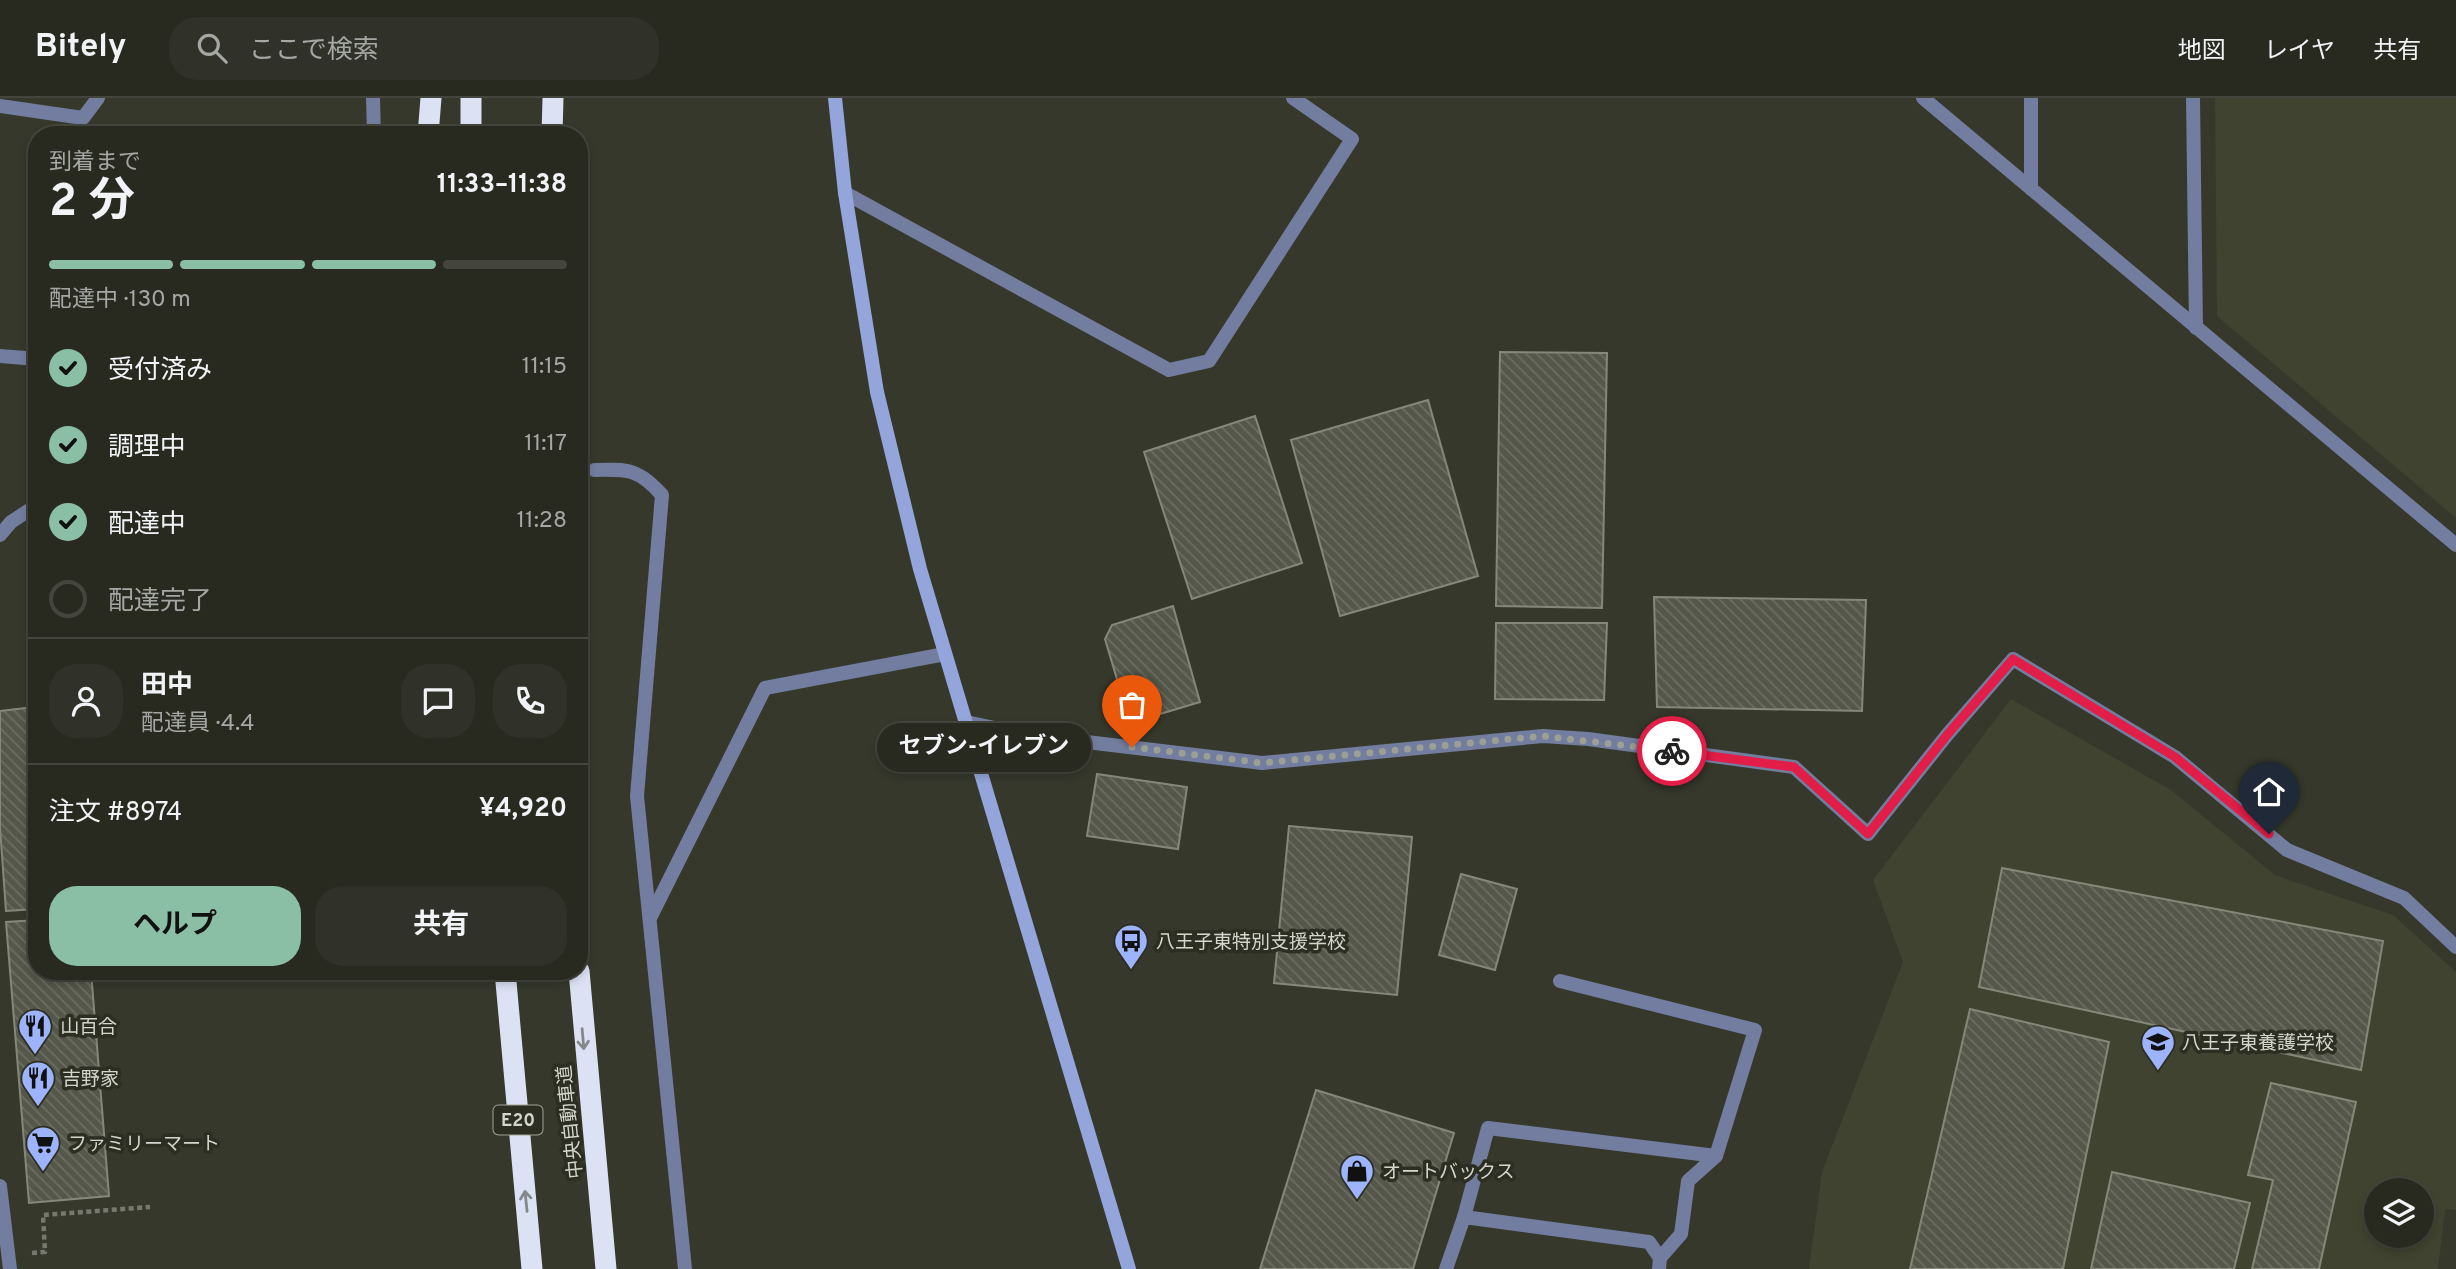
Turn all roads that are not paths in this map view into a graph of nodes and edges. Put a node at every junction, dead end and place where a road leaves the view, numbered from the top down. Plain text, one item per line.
1 (98, 98) edge
2 (373, 98) edge
3 (431, 98) edge
4 (471, 98) edge
5 (553, 98) edge
6 (835, 98) edge
7 (1293, 98) edge
8 (1923, 98) edge
9 (2031, 98) edge
10 (2193, 98) edge
11 (0, 106) edge
12 (374, 126) edge
13 (429, 126) edge
14 (471, 126) edge
15 (552, 126) edge
16 (2031, 189) junction
17 (845, 193) junction
18 (2196, 328) junction
19 (0, 356) edge
20 (28, 358) edge
21 (595, 470) tunnel mouth
22 (28, 511) edge
23 (0, 535) edge
24 (2456, 545) edge
25 (945, 654) junction
26 (966, 722) junction
27 (650, 919) junction
28 (2456, 947) edge
29 (506, 980) edge
30 (580, 980) edge
31 (1560, 981) dead end
32 (1716, 1156) junction
33 (0, 1186) edge
34 (1464, 1217) junction
35 (1659, 1263) edge
36 (10, 1269) edge
37 (532, 1269) edge
38 (606, 1269) edge
39 (685, 1269) edge
40 (1129, 1269) edge
41 (1446, 1269) edge

1 - 11 street
2 - 12 street
3 - 13 highway
4 - 14 highway
5 - 15 highway
6 - 17 street
7 - 17 street
8 - 16 street
9 - 16 street
10 - 18 street
16 - 18 street
17 - 25 street
18 - 24 street
19 - 20 street
21 - 27 street
22 - 23 street
25 - 26 street
25 - 27 street
26 - 28 street
26 - 40 street
27 - 39 street
37 -> 29 highway, E20
30 -> 38 highway, 中央自動車道
31 - 32 street
32 - 34 street
32 - 35 street
33 - 36 street
34 - 35 street
34 - 41 street

